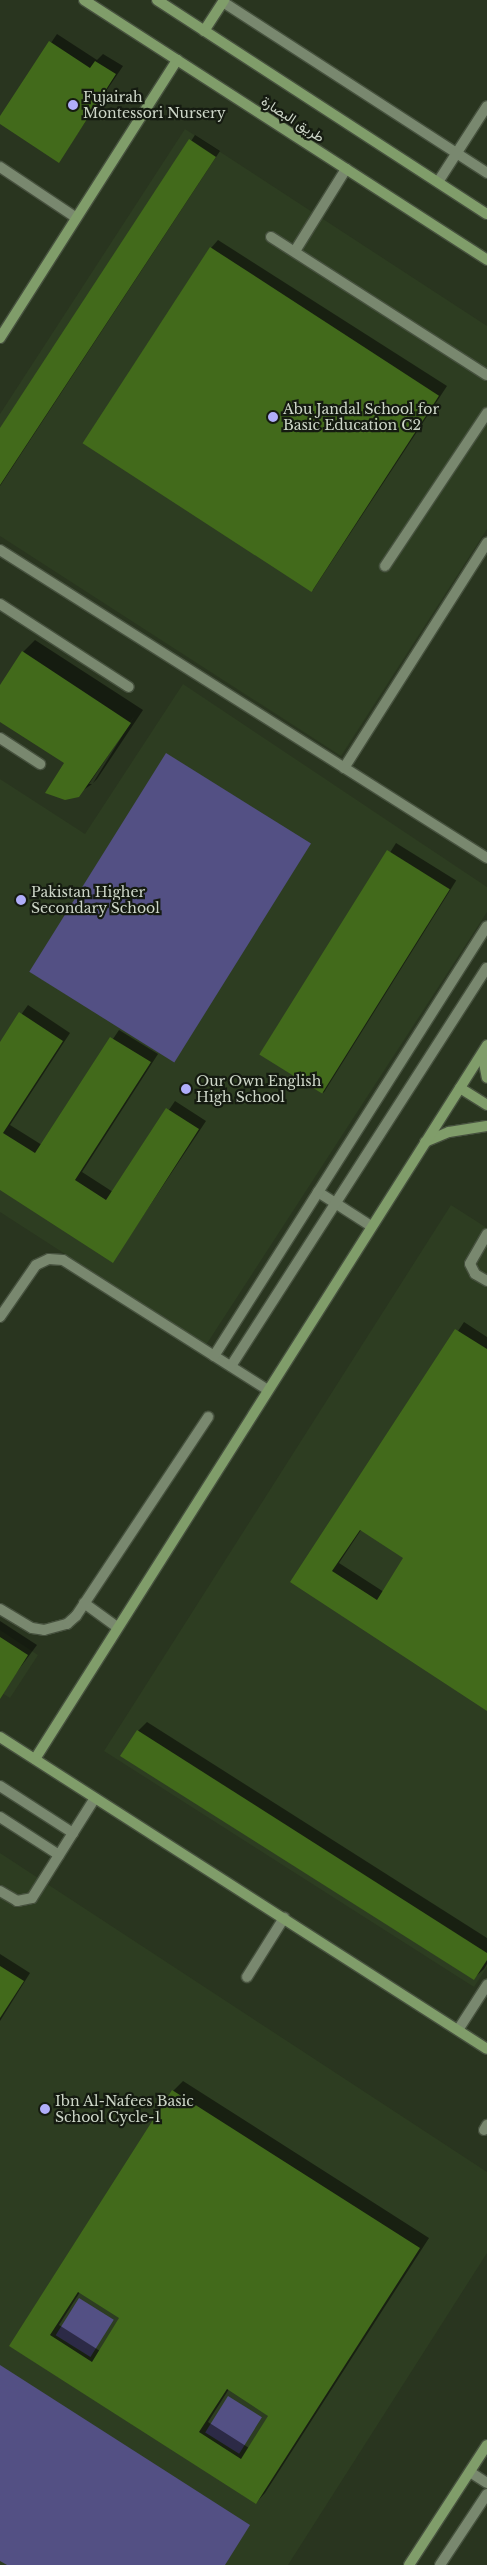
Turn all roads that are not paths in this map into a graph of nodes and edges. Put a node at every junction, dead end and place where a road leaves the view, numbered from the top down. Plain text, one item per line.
1 (84, 0) edge
2 (157, 0) edge
3 (223, 1) edge
4 (204, 31) junction
5 (177, 60) junction
6 (487, 106) edge
7 (456, 154) junction
8 (0, 167) edge
9 (346, 169) junction
10 (487, 173) edge
11 (438, 182) junction
12 (487, 214) edge
13 (74, 217) junction
14 (271, 237) dead end
15 (294, 251) junction
16 (487, 260) edge
17 (0, 338) edge
18 (487, 375) edge
19 (487, 413) edge
20 (487, 544) edge
21 (0, 550) edge
22 (385, 566) dead end
23 (0, 604) edge
24 (129, 687) dead end
25 (0, 738) edge
26 (40, 764) dead end
27 (344, 768) junction
28 (487, 858) edge
29 (487, 926) edge
30 (487, 968) edge
31 (487, 1045) edge
32 (487, 1054) edge
33 (487, 1078) edge
34 (460, 1088) junction
35 (487, 1105) edge
36 (487, 1126) edge
37 (425, 1142) junction
38 (318, 1192) junction
39 (336, 1203) junction
40 (371, 1226) junction
41 (487, 1234) edge
42 (487, 1281) edge
43 (0, 1317) edge
44 (214, 1356) junction
45 (231, 1366) junction
46 (266, 1389) junction
47 (208, 1417) dead end
48 (84, 1603) junction
49 (0, 1609) edge
50 (117, 1627) junction
51 (0, 1737) edge
52 (34, 1759) junction
53 (0, 1786) edge
54 (95, 1798) junction
55 (0, 1817) edge
56 (73, 1833) junction
57 (59, 1855) junction
58 (0, 1891) edge
59 (284, 1918) junction
60 (247, 1978) dead end
61 (487, 1985) edge
62 (458, 2030) junction
63 (487, 2049) edge
64 (487, 2445) edge
65 (470, 2472) junction
66 (487, 2483) edge
67 (487, 2494) edge
68 (409, 2565) edge
69 (440, 2565) edge

1 - 5 street, طريق البصارة
2 - 4 street, طريق البصارة
3 - 4 street
3 - 7 street
4 - 11 street, طريق البصارة
5 - 9 street, طريق البصارة
5 - 13 street
6 - 7 street
7 - 10 street
7 - 11 street
8 - 13 street
9 - 15 street
9 - 16 street, طريق البصارة
11 - 12 street, طريق البصارة
13 - 17 street
14 - 15 street
15 - 18 street
19 - 22 street
20 - 27 street
21 - 27 street
23 - 24 street
25 - 26 street
27 - 28 street
29 - 38 street
30 - 39 street
31 - 34 street
32 - 33 street
34 - 35 street
34 - 37 street
36 - 37 street
37 - 40 street
38 - 39 street
38 - 44 street
39 - 40 street
39 - 45 street
40 - 46 street
41 - 42 street
43 - 44 street
44 - 45 street
45 - 46 street
46 - 50 street
47 - 48 street
48 - 49 street
48 - 50 street
50 - 52 street
51 - 52 street
52 - 54 street
53 - 56 street
54 - 56 street
54 - 59 street
55 - 57 street
56 - 57 street
57 - 58 street
59 - 60 street
59 - 62 street
61 - 62 street
62 - 63 street
64 - 65 street
65 - 66 street
65 - 68 street
67 - 69 street

